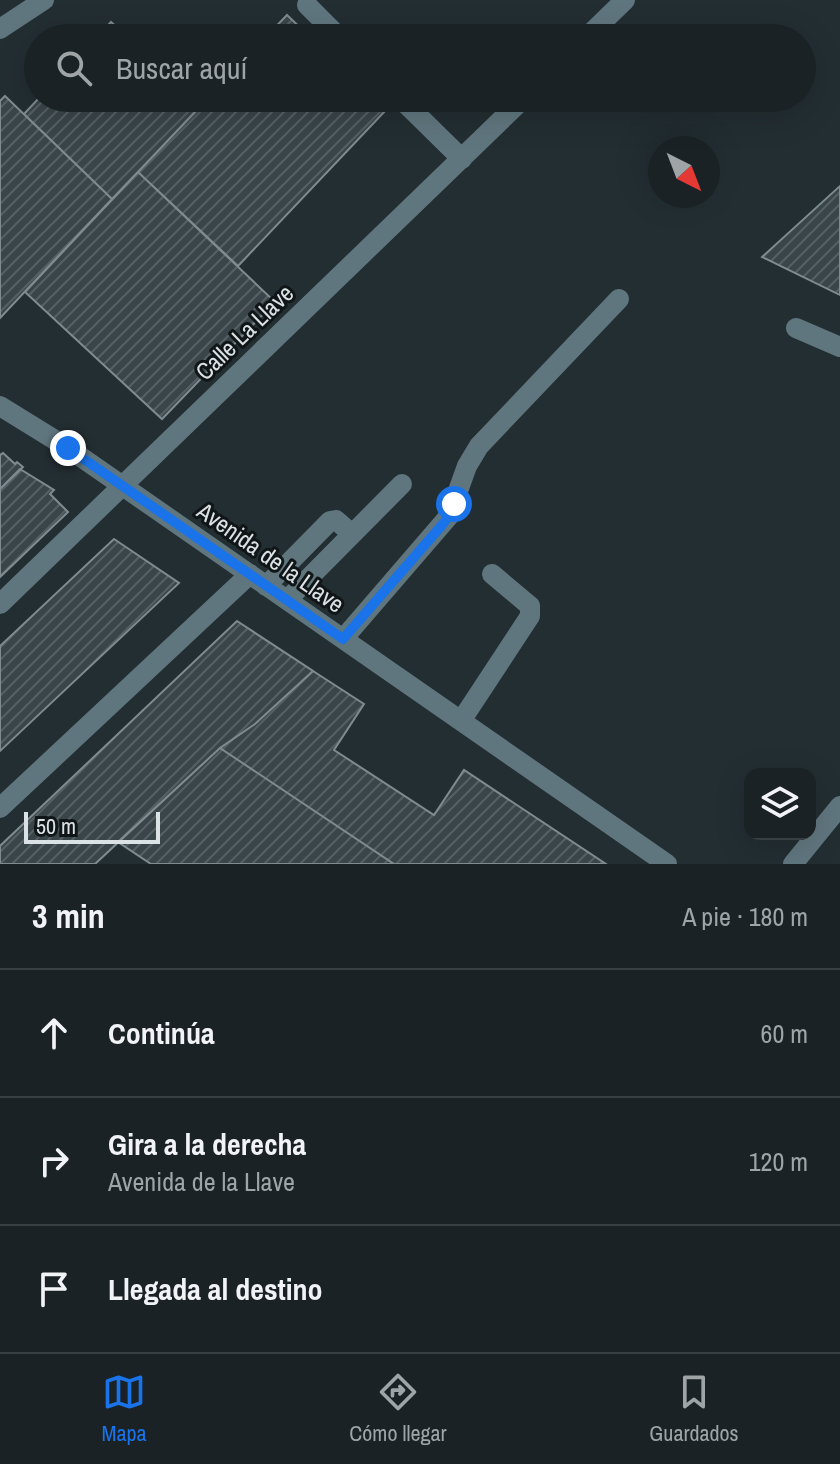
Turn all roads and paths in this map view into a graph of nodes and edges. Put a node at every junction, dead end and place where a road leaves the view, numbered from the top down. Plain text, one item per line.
1 (44, 0) edge
2 (625, 0) edge
3 (307, 5) dead end
4 (326, 24) edge
5 (600, 24) edge
6 (0, 29) edge
7 (414, 112) edge
8 (510, 112) edge
9 (462, 159) junction
10 (619, 299) dead end
11 (796, 328) dead end
12 (840, 347) edge
13 (0, 406) edge
14 (402, 484) dead end
15 (122, 486) junction
16 (352, 534) junction
17 (492, 574) dead end
18 (258, 580) junction
19 (287, 600) junction
20 (0, 604) edge
21 (343, 639) junction
22 (461, 721) junction
23 (840, 806) edge
24 (0, 808) edge
25 (667, 864) edge
26 (793, 864) edge

1 - 6 street
2 - 5 street
3 - 4 street
7 - 9 street
8 - 9 street, Calle La Llave
9 - 15 street, Calle La Llave
10 - 21 street
11 - 12 street
13 - 15 street, Avenida de la Llave
14 - 16 street
15 - 18 street, Avenida de la Llave
15 - 20 street, Calle La Llave
16 - 18 street
16 - 19 street
17 - 22 street
18 - 19 street, Avenida de la Llave
18 - 24 street
19 - 21 street, Avenida de la Llave
21 - 22 street, Avenida de la Llave
22 - 25 street, Avenida de la Llave
23 - 26 street

